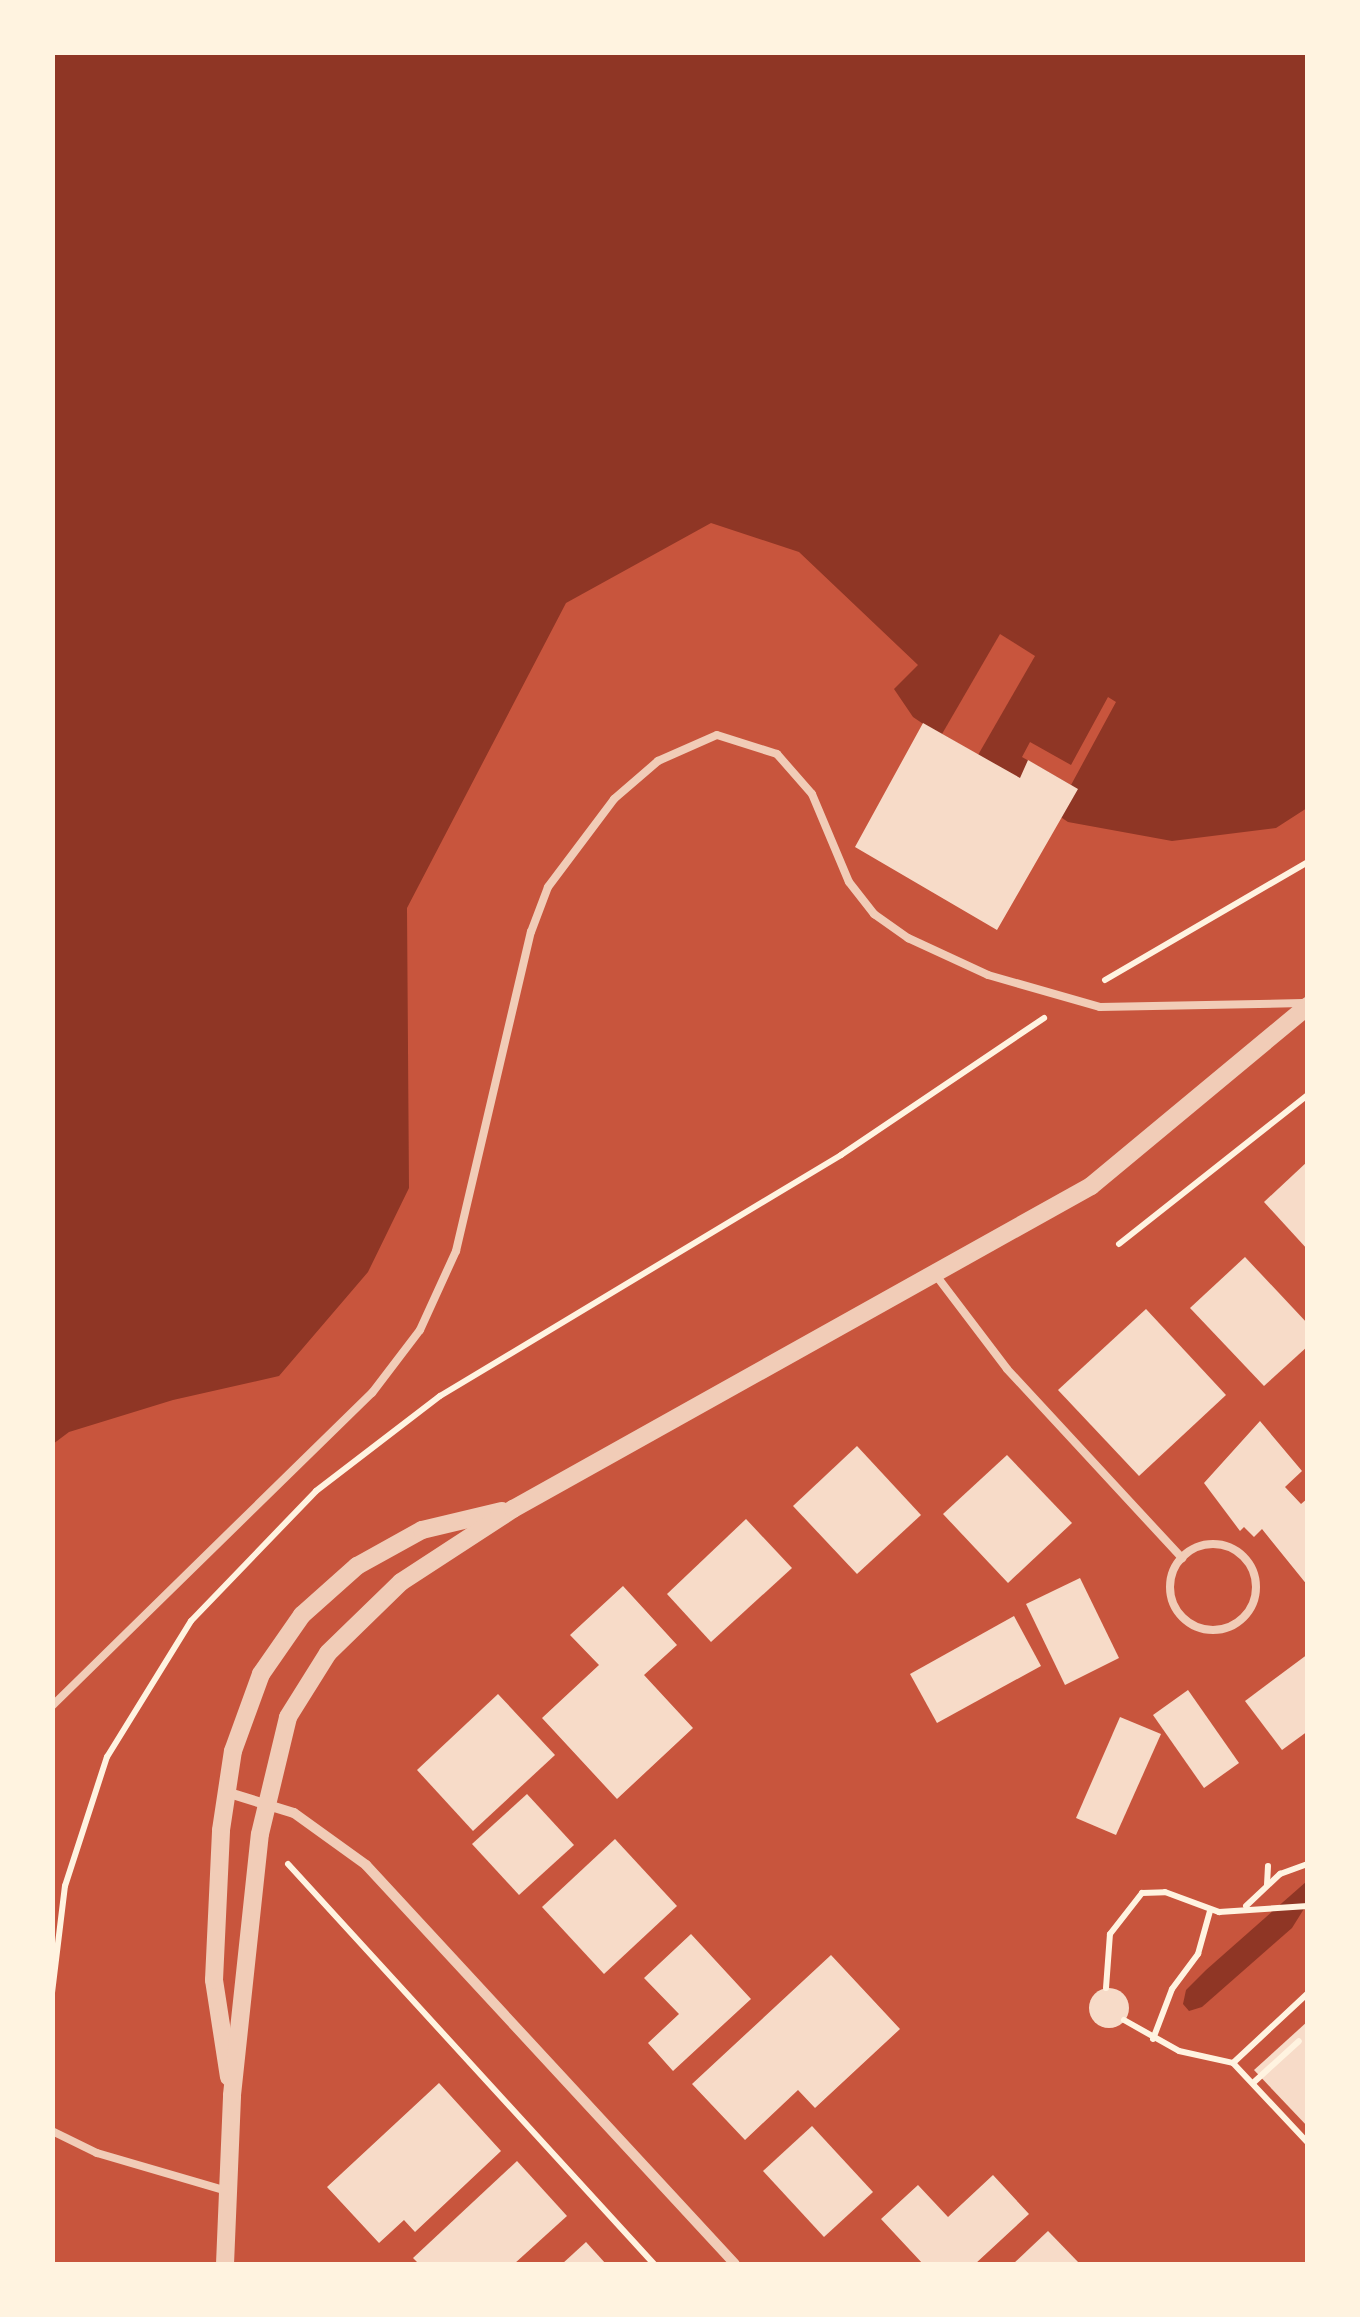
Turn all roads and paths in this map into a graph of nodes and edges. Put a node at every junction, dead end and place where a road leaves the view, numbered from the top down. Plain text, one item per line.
1 (1308, 862) edge
2 (1071, 1002) junction
3 (1308, 1004) edge
4 (1308, 1094) edge
5 (1118, 1244) dead end
6 (934, 1274) junction
7 (513, 1510) junction
8 (1182, 1558) junction
9 (52, 1706) edge
10 (226, 1792) junction
11 (266, 1802) junction
12 (260, 1834) junction
13 (1308, 1864) edge
14 (1268, 1866) dead end
15 (1266, 1886) junction
16 (1308, 1906) edge
17 (1246, 1907) junction
18 (1210, 1911) junction
19 (1106, 1988) dead end
20 (1308, 1993) edge
21 (52, 1994) edge
22 (1124, 2020) dead end
23 (1153, 2039) junction
24 (1298, 2041) dead end
25 (1233, 2063) junction
26 (1253, 2082) junction
27 (232, 2095) junction
28 (52, 2131) edge
29 (1308, 2142) edge
30 (228, 2191) junction
31 (225, 2264) edge
32 (654, 2264) edge
33 (736, 2264) edge

1 - 2 path
2 - 3 lane
2 - 9 lane
2 - 21 path
3 - 6 street
4 - 5 path
6 - 7 street
6 - 8 lane
7 - 10 street
7 - 11 street
8 - 8 lane
10 - 11 street
10 - 27 street
11 - 12 street
11 - 33 street
12 - 27 street
12 - 32 path
13 - 15 path
14 - 15 path
15 - 17 path
16 - 17 path
17 - 18 path
18 - 19 path
18 - 23 path
20 - 25 path
22 - 23 path
23 - 25 path
24 - 26 path
25 - 26 path
26 - 29 path
27 - 30 street
28 - 30 lane
30 - 31 street

